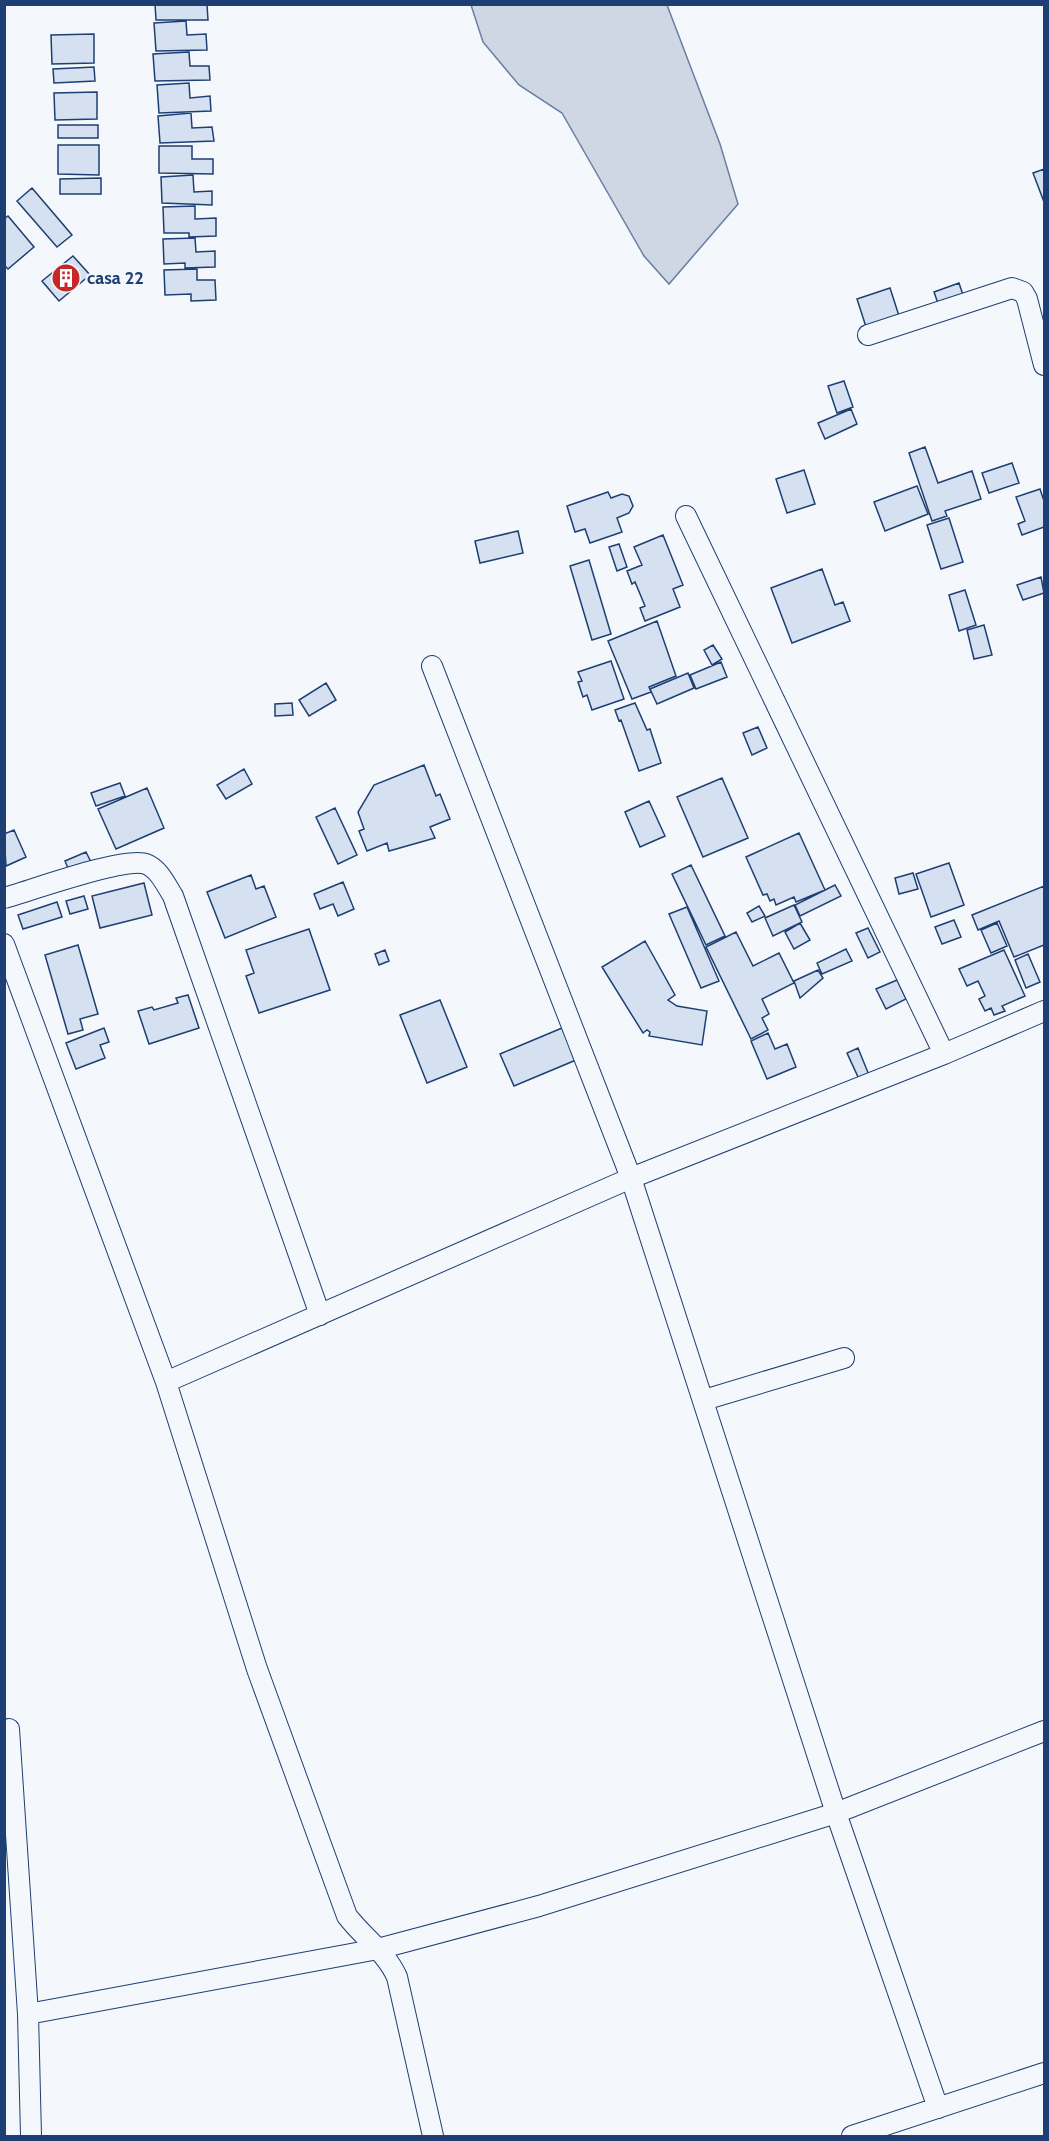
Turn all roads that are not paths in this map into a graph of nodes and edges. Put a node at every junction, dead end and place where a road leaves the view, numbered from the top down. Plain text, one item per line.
1 (868, 335) dead end
2 (1044, 365) edge
3 (686, 516) dead end
4 (432, 666) dead end
5 (4, 898) edge
6 (4, 944) edge
7 (1044, 1011) edge
8 (945, 1054) junction
9 (631, 1178) junction
10 (320, 1315) junction
11 (844, 1358) dead end
12 (166, 1382) junction
13 (704, 1400) junction
14 (9, 1729) dead end
15 (1044, 1731) edge
16 (836, 1813) junction
17 (378, 1948) junction
18 (14, 1952) edge
19 (28, 2014) junction
20 (1044, 2073) edge
21 (938, 2108) junction
22 (31, 2136) edge
23 (433, 2136) edge
24 (852, 2136) edge

1 - 2 street
3 - 8 street
4 - 9 street
5 - 10 street
6 - 12 street
7 - 8 street
8 - 9 street
9 - 10 street
9 - 13 street
10 - 12 street
11 - 13 street
12 - 17 street
13 - 16 street
14 - 18 street
15 - 16 street
16 - 17 street
16 - 21 street
17 - 19 street
17 - 23 street
18 - 19 street
19 - 22 street
20 - 21 street
21 - 24 street

